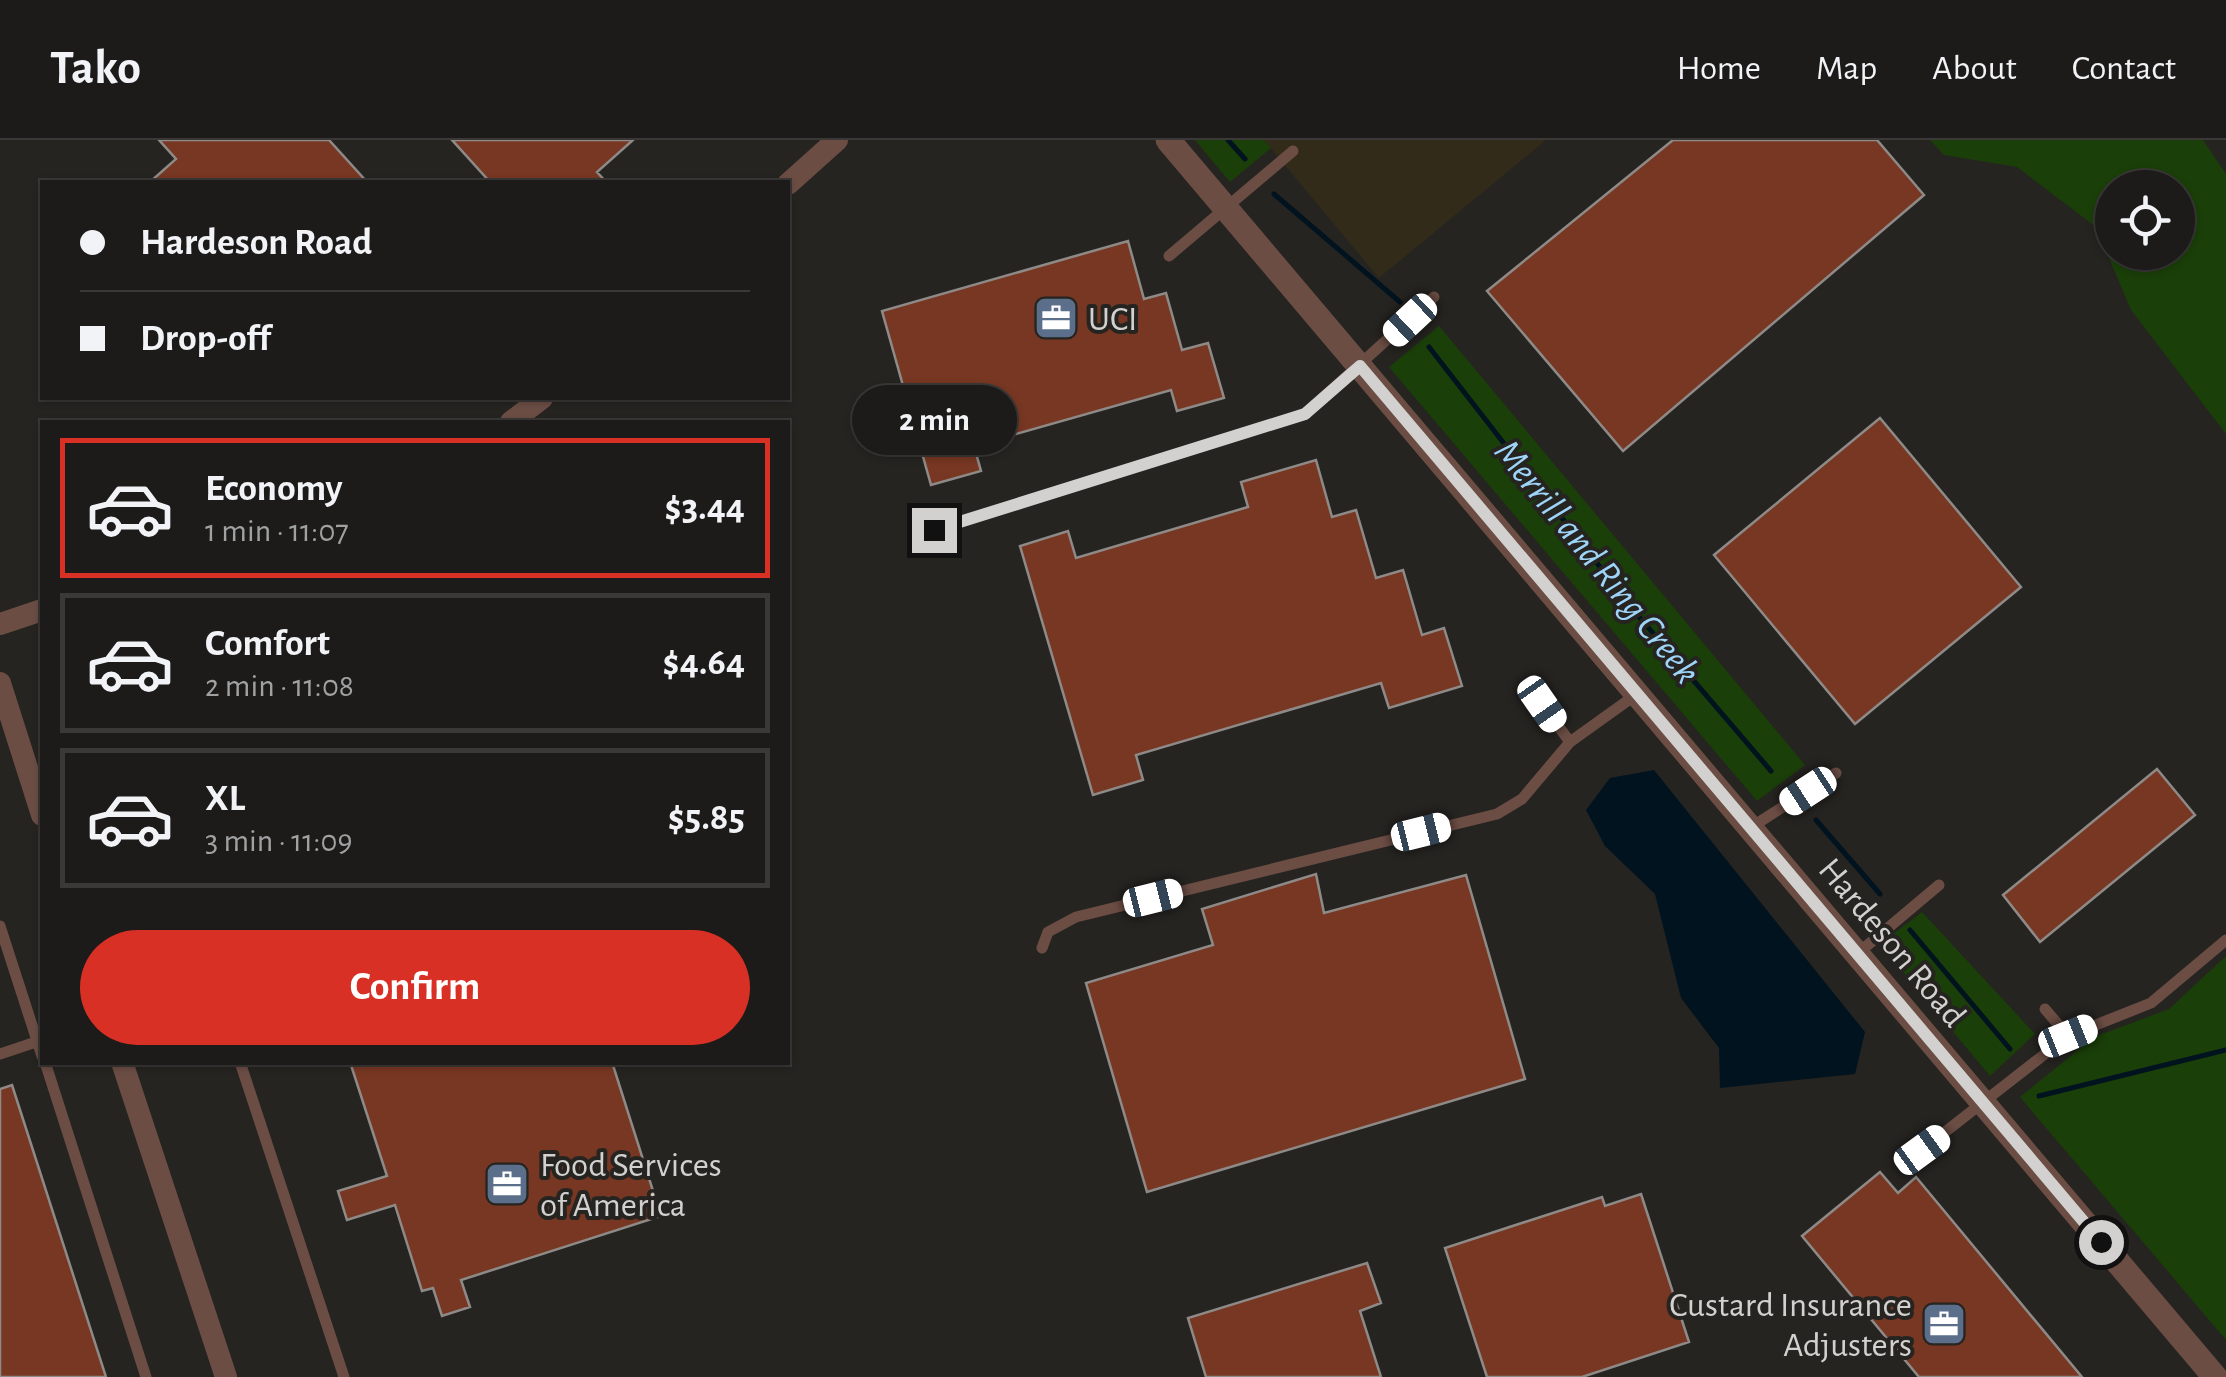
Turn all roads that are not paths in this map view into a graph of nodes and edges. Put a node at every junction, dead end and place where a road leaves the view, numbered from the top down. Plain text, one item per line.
1 (837, 140) edge
2 (1168, 140) edge
3 (1293, 150) dead end
4 (790, 182) edge
5 (1226, 208) junction
6 (1169, 256) dead end
7 (1434, 297) dead end
8 (1360, 366) junction
9 (538, 400) edge
10 (512, 420) edge
11 (934, 530) dead end
12 (40, 611) edge
13 (0, 624) edge
14 (0, 683) edge
15 (1637, 694) junction
16 (1542, 704) dead end
17 (1570, 742) junction
18 (1836, 773) dead end
19 (40, 809) edge
20 (1750, 828) junction
21 (1939, 885) dead end
22 (0, 926) edge
23 (2226, 940) edge
24 (1042, 948) dead end
25 (1856, 954) junction
26 (2044, 1008) dead end
27 (2068, 1036) junction
28 (40, 1040) edge
29 (0, 1054) edge
30 (46, 1065) edge
31 (123, 1065) edge
32 (241, 1065) edge
33 (1985, 1105) junction
34 (1922, 1150) dead end
35 (146, 1377) edge
36 (226, 1377) edge
37 (344, 1377) edge
38 (2216, 1377) edge

1 - 4 street
2 - 5 street, Hardeson Road
3 - 5 lane
5 - 6 lane
5 - 8 street, Hardeson Road
7 - 8 lane
8 - 11 lane
8 - 15 street, Hardeson Road
9 - 10 street
12 - 13 street
14 - 19 street
15 - 17 lane
15 - 20 street, Hardeson Road
16 - 17 lane
17 - 24 lane
18 - 20 lane
20 - 25 street, Hardeson Road
21 - 25 lane
22 - 28 lane
23 - 27 lane
25 - 33 street, Hardeson Road
26 - 27 lane
27 - 33 lane
28 - 29 lane
30 - 35 lane
31 - 36 street
32 - 37 lane
33 - 34 lane
33 - 38 street, Hardeson Road

